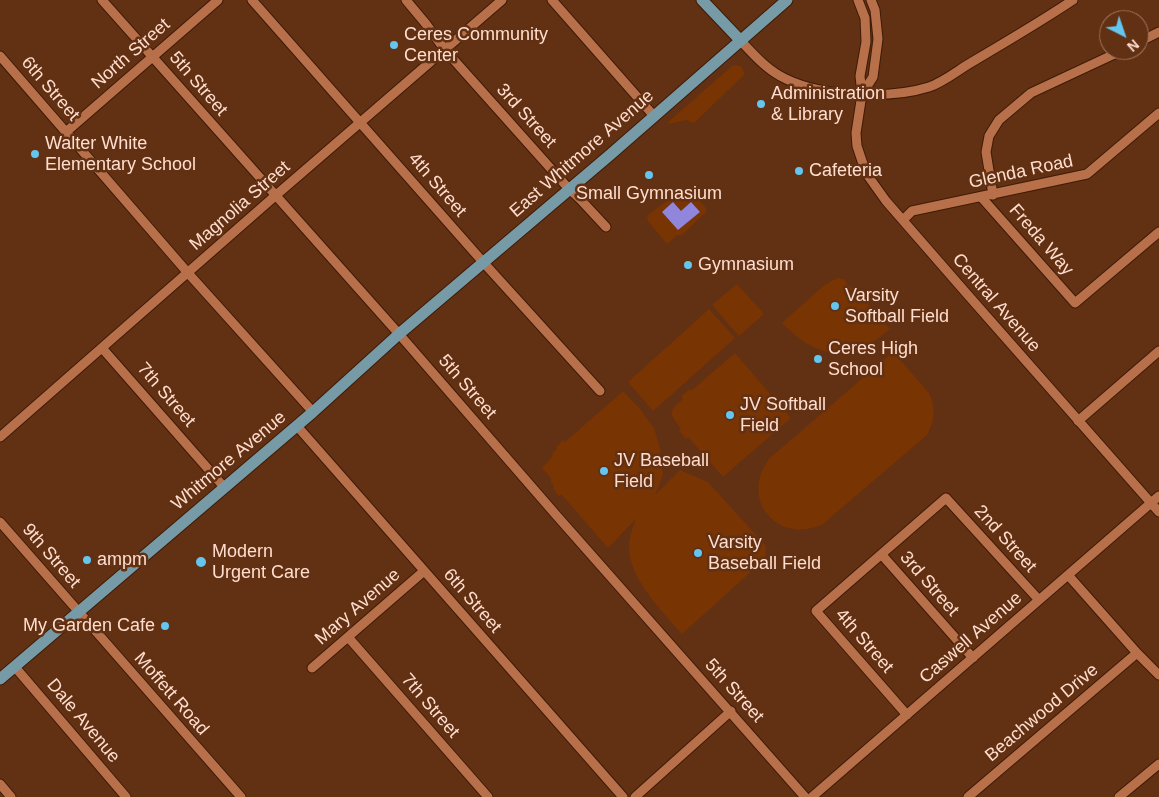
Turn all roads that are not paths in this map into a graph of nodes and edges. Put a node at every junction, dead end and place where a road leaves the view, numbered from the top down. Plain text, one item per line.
1 (102, 0) edge
2 (218, 0) edge
3 (252, 0) edge
4 (406, 0) edge
5 (502, 0) edge
6 (552, 0) edge
7 (702, 0) edge
8 (787, 0) edge
9 (858, 0) edge
10 (871, 0) edge
11 (1072, 0) edge
12 (740, 40) junction
13 (445, 50) junction
14 (0, 56) edge
15 (152, 56) junction
16 (1102, 60) edge
17 (862, 94) junction
18 (1159, 113) edge
19 (654, 116) junction
20 (361, 123) junction
21 (66, 132) junction
22 (569, 189) junction
23 (993, 195) junction
24 (275, 196) junction
25 (982, 198) junction
26 (903, 220) junction
27 (606, 227) dead end
28 (1159, 232) edge
29 (483, 262) junction
30 (188, 273) junction
31 (399, 334) junction
32 (102, 348) junction
33 (1159, 352) edge
34 (600, 390) dead end
35 (313, 412) junction
36 (1078, 421) junction
37 (297, 426) junction
38 (0, 437) edge
39 (224, 487) junction
40 (1159, 496) edge
41 (1151, 503) junction
42 (1159, 512) edge
43 (0, 522) edge
44 (882, 555) junction
45 (424, 571) junction
46 (1068, 575) junction
47 (1039, 600) junction
48 (78, 611) junction
49 (348, 637) junction
50 (1137, 654) junction
51 (973, 658) junction
52 (15, 667) junction
53 (312, 668) dead end
54 (1159, 675) edge
55 (0, 679) edge
56 (731, 712) junction
57 (907, 715) junction
58 (1159, 764) edge
59 (0, 784) edge
60 (11, 797) edge
61 (126, 797) edge
62 (241, 797) edge
63 (488, 797) edge
64 (623, 797) edge
65 (635, 797) edge
66 (805, 797) edge
67 (812, 797) edge
68 (968, 797) edge
69 (1119, 797) edge

1 - 15 street, 5th Street
2 - 15 street, North Street
3 - 20 street, 4th Street
4 - 13 street, 3rd Street
5 - 13 street, Magnolia Street
6 - 19 street
7 - 12 main road
8 - 12 main road, East Whitmore Avenue
9 - 17 street
10 - 17 street
11 - 17 street
12 - 17 street
12 - 19 main road, East Whitmore Avenue
13 - 20 street, Magnolia Street
13 - 22 street, 3rd Street
14 - 21 street, 6th Street
15 - 21 street, North Street
15 - 24 street, 5th Street
16 - 23 street
17 - 26 street, Central Avenue
18 - 23 street, Glenda Road
19 - 22 main road, East Whitmore Avenue
20 - 24 street, Magnolia Street
20 - 29 street, 4th Street
21 - 30 street, 6th Street
22 - 27 street, 3rd Street
22 - 29 main road, East Whitmore Avenue
23 - 25 street, Glenda Road
24 - 30 street, Magnolia Street
24 - 31 street, 5th Street
25 - 26 street, Glenda Road
25 - 28 street, Freda Way
26 - 36 street, Central Avenue
29 - 31 main road, East Whitmore Avenue
29 - 34 street, 4th Street
30 - 32 street, Magnolia Street
30 - 35 street, 6th Street
31 - 35 main road, Whitmore Avenue
31 - 56 street, 5th Street
32 - 38 street, Magnolia Street
32 - 39 street, 7th Street
33 - 36 street
35 - 37 main road, Whitmore Avenue
36 - 41 street, Central Avenue
37 - 39 main road, Whitmore Avenue
37 - 45 street, 6th Street
39 - 48 main road, Whitmore Avenue
40 - 41 street, Caswell Avenue
41 - 42 street, Central Avenue
41 - 46 street, Caswell Avenue
43 - 48 street, 9th Street
44 - 47 street, 2nd Street
44 - 51 street, 3rd Street
44 - 57 street, 4th Street
45 - 49 street, Mary Avenue
45 - 64 street, 6th Street
46 - 47 street, Caswell Avenue
46 - 50 street
47 - 51 street, Caswell Avenue
48 - 52 main road
48 - 62 street, Moffett Road
49 - 53 street, Mary Avenue
49 - 63 street, 7th Street
50 - 54 street
50 - 68 street, Beachwood Drive
51 - 57 street, Caswell Avenue
52 - 55 main road
52 - 61 street, Dale Avenue
56 - 65 street
56 - 66 street, 5th Street
57 - 67 street, Caswell Avenue
58 - 69 street
59 - 60 street

